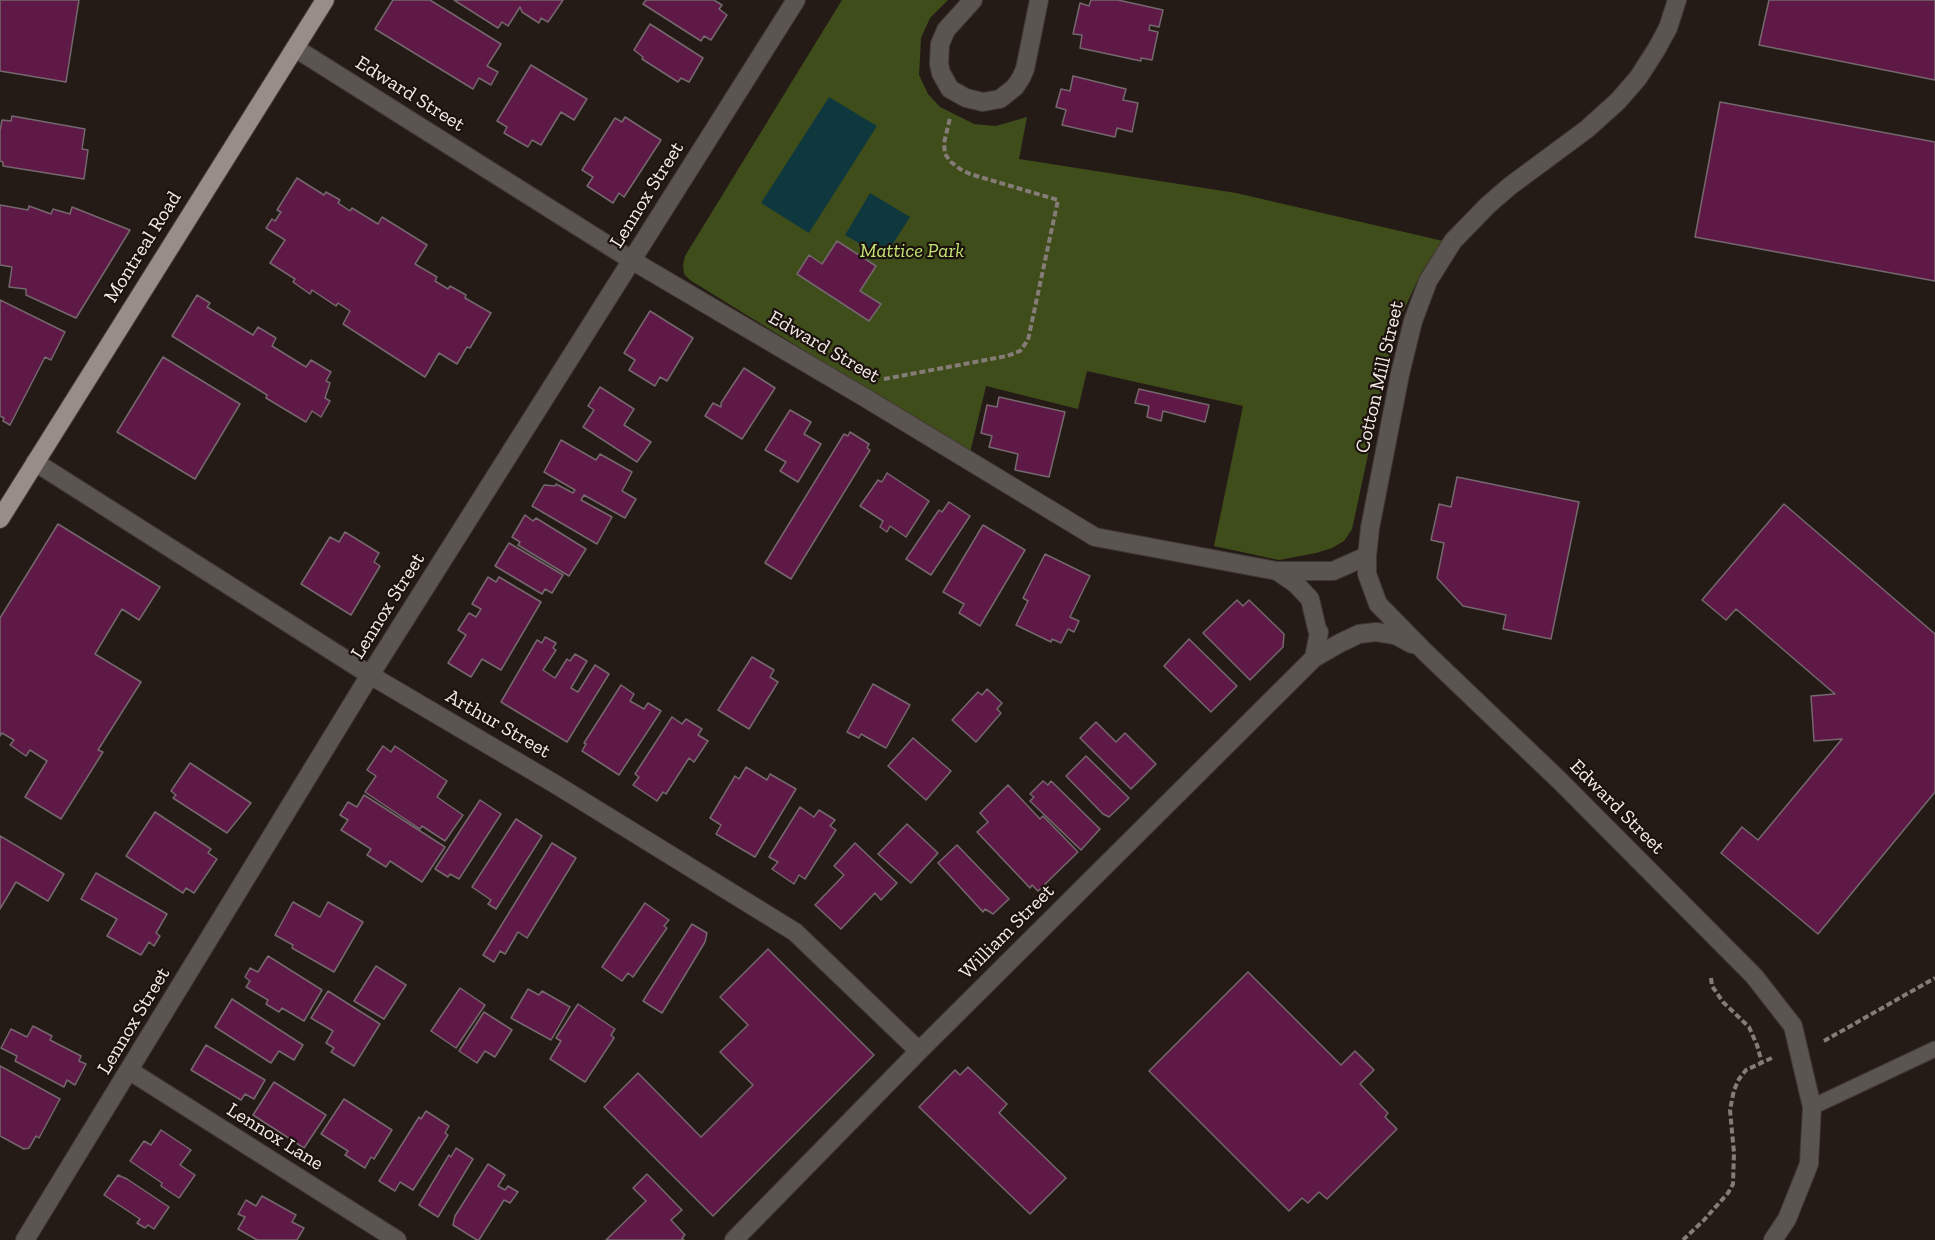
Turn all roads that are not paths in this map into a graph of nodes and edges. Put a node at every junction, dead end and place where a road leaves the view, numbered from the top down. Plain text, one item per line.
1 (325, 0) edge
2 (796, 0) edge
3 (973, 0) edge
4 (1039, 0) edge
5 (1677, 0) edge
6 (295, 48) junction
7 (633, 261) junction
8 (35, 462) junction
9 (0, 519) edge
10 (1366, 556) junction
11 (1277, 571) junction
12 (1383, 609) joint
13 (1426, 653) junction
14 (1314, 658) junction
15 (370, 675) junction
16 (1935, 1049) edge
17 (919, 1051) junction
18 (130, 1071) junction
19 (1812, 1107) junction
20 (25, 1240) edge
21 (397, 1240) edge
22 (734, 1240) edge
23 (1773, 1240) edge

1 - 6 main road, Montreal Road
2 - 7 street, Lennox Street
3 - 4 street
5 - 10 street, Cotton Mill Street
6 - 7 street, Edward Street
6 - 8 main road, Montreal Road
7 - 11 street, Edward Street
7 - 15 street, Lennox Street
8 - 9 main road, Montreal Road
8 - 15 street, Arthur Street
10 - 11 street, Edward Street
10 - 12 street, Cotton Mill Street
11 - 14 street
12 - 13 street, Edward Street
13 - 14 street, William Street
13 - 19 street, Edward Street
14 - 17 street, William Street
15 - 17 street, Arthur Street
15 - 18 street, Lennox Street
16 - 19 lane
17 - 22 street, William Street
18 - 20 street, Lennox Street
18 - 21 street, Lennox Lane
19 - 23 street, Edward Street

